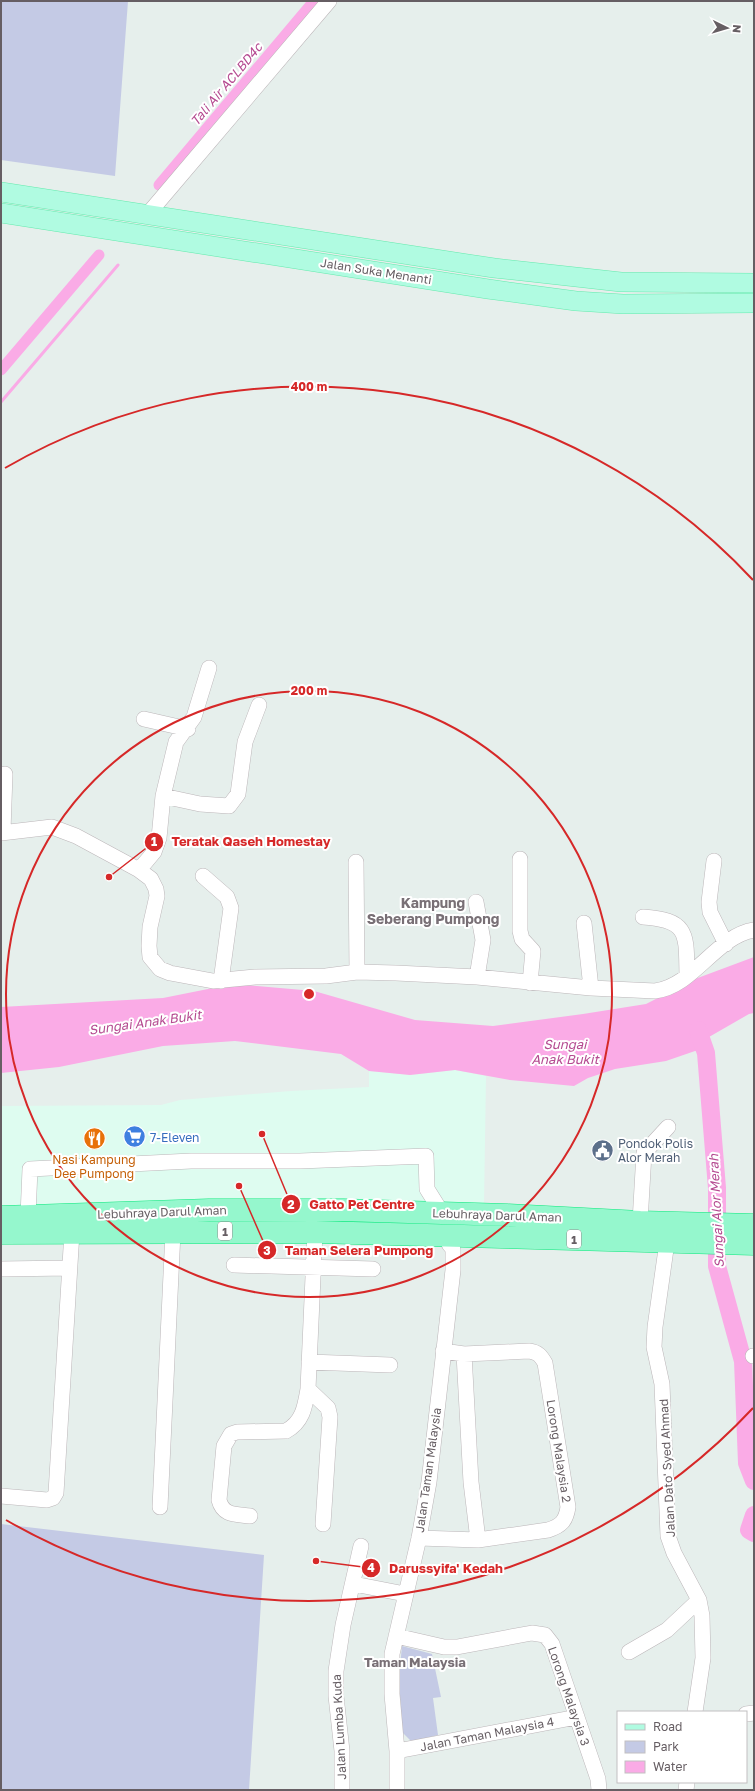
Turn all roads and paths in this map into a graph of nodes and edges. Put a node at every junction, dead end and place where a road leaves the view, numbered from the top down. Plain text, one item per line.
1 (329, 1) edge
2 (1, 192) edge
3 (1, 212) edge
4 (148, 214) junction
5 (754, 282) edge
6 (754, 303) edge
7 (209, 668) dead end
8 (258, 705) dead end
9 (144, 719) dead end
10 (188, 729) junction
11 (5, 774) dead end
12 (163, 796) junction
13 (2, 832) edge
14 (520, 859) dead end
15 (714, 861) dead end
16 (356, 862) dead end
17 (139, 870) junction
18 (203, 876) dead end
19 (476, 902) dead end
20 (643, 917) dead end
21 (584, 923) dead end
22 (754, 930) edge
23 (726, 944) junction
24 (357, 972) junction
25 (687, 976) junction
26 (477, 977) junction
27 (221, 981) junction
28 (530, 983) junction
29 (591, 988) junction
30 (668, 1127) dead end
31 (28, 1216) junction
32 (1, 1217) edge
33 (640, 1222) junction
34 (448, 1231) junction
35 (72, 1232) junction
36 (173, 1232) junction
37 (315, 1232) junction
38 (1, 1233) edge
39 (699, 1233) junction
40 (749, 1234) edge
41 (667, 1242) junction
42 (234, 1265) dead end
43 (1, 1268) edge
44 (69, 1268) junction
45 (313, 1268) junction
46 (373, 1269) dead end
47 (443, 1352) junction
48 (464, 1354) junction
49 (309, 1362) junction
50 (390, 1365) dead end
51 (308, 1389) junction
52 (1, 1496) edge
53 (160, 1507) dead end
54 (250, 1516) dead end
55 (323, 1524) dead end
56 (419, 1538) junction
57 (478, 1540) junction
58 (361, 1546) dead end
59 (354, 1584) junction
60 (406, 1594) junction
61 (699, 1600) junction
62 (396, 1636) junction
63 (629, 1652) dead end
64 (695, 1711) edge
65 (577, 1717) junction
66 (397, 1751) junction
67 (342, 1790) edge
68 (397, 1790) edge
69 (599, 1790) edge

1 - 4 street
2 - 4 main road, Jalan Suka Menanti
3 - 6 main road, Jalan Suka Menanti
4 - 5 main road, Jalan Suka Menanti
7 - 10 street
8 - 12 street
9 - 10 street
10 - 12 street
11 - 13 street
12 - 17 street
13 - 17 street
14 - 28 street
15 - 23 street
16 - 24 street
17 - 27 street
18 - 27 street
19 - 26 street
20 - 25 street
21 - 29 street
22 - 23 street
23 - 25 street
24 - 26 street
24 - 27 street
25 - 29 street
26 - 28 street
28 - 29 street
30 - 33 street
31 - 32 highway, Lebuhraya Darul Aman / 1
31 - 34 highway, Lebuhraya Darul Aman / 1
31 - 34 street
33 - 34 highway, Lebuhraya Darul Aman / 1
33 - 39 highway, Lebuhraya Darul Aman / 1
34 - 37 highway, Lebuhraya Darul Aman / 1
34 - 41 highway, Lebuhraya Darul Aman / 1
34 - 47 street, Jalan Taman Malaysia
35 - 36 highway, Lebuhraya Darul Aman / 1
35 - 38 highway, Lebuhraya Darul Aman / 1
35 - 44 street
36 - 37 highway, Lebuhraya Darul Aman / 1
36 - 53 street
37 - 45 street
39 - 40 highway, Lebuhraya Darul Aman / 1
39 - 41 highway, Lebuhraya Darul Aman / 1
41 - 61 street, Jalan Dato' Syed Ahmad
42 - 45 street
43 - 44 street
44 - 52 street
45 - 46 street
45 - 49 street
47 - 48 street, Lorong Malaysia 2
47 - 56 street, Jalan Taman Malaysia
48 - 57 street
48 - 57 street, Lorong Malaysia 2
49 - 50 street
49 - 51 street
51 - 54 street
51 - 55 street
56 - 57 street, Lorong Malaysia 2
56 - 60 street, Jalan Taman Malaysia
58 - 59 street, Jalan Lumba Kuda
59 - 60 street
59 - 67 street, Jalan Lumba Kuda
60 - 62 street, Jalan Taman Malaysia
61 - 63 street
61 - 64 street, Jalan Dato' Syed Ahmad
62 - 65 street, Lorong Malaysia 3
62 - 66 street, Jalan Taman Malaysia
65 - 66 street, Jalan Taman Malaysia 4
65 - 69 street, Lorong Malaysia 3
66 - 68 street, Jalan Taman Malaysia

